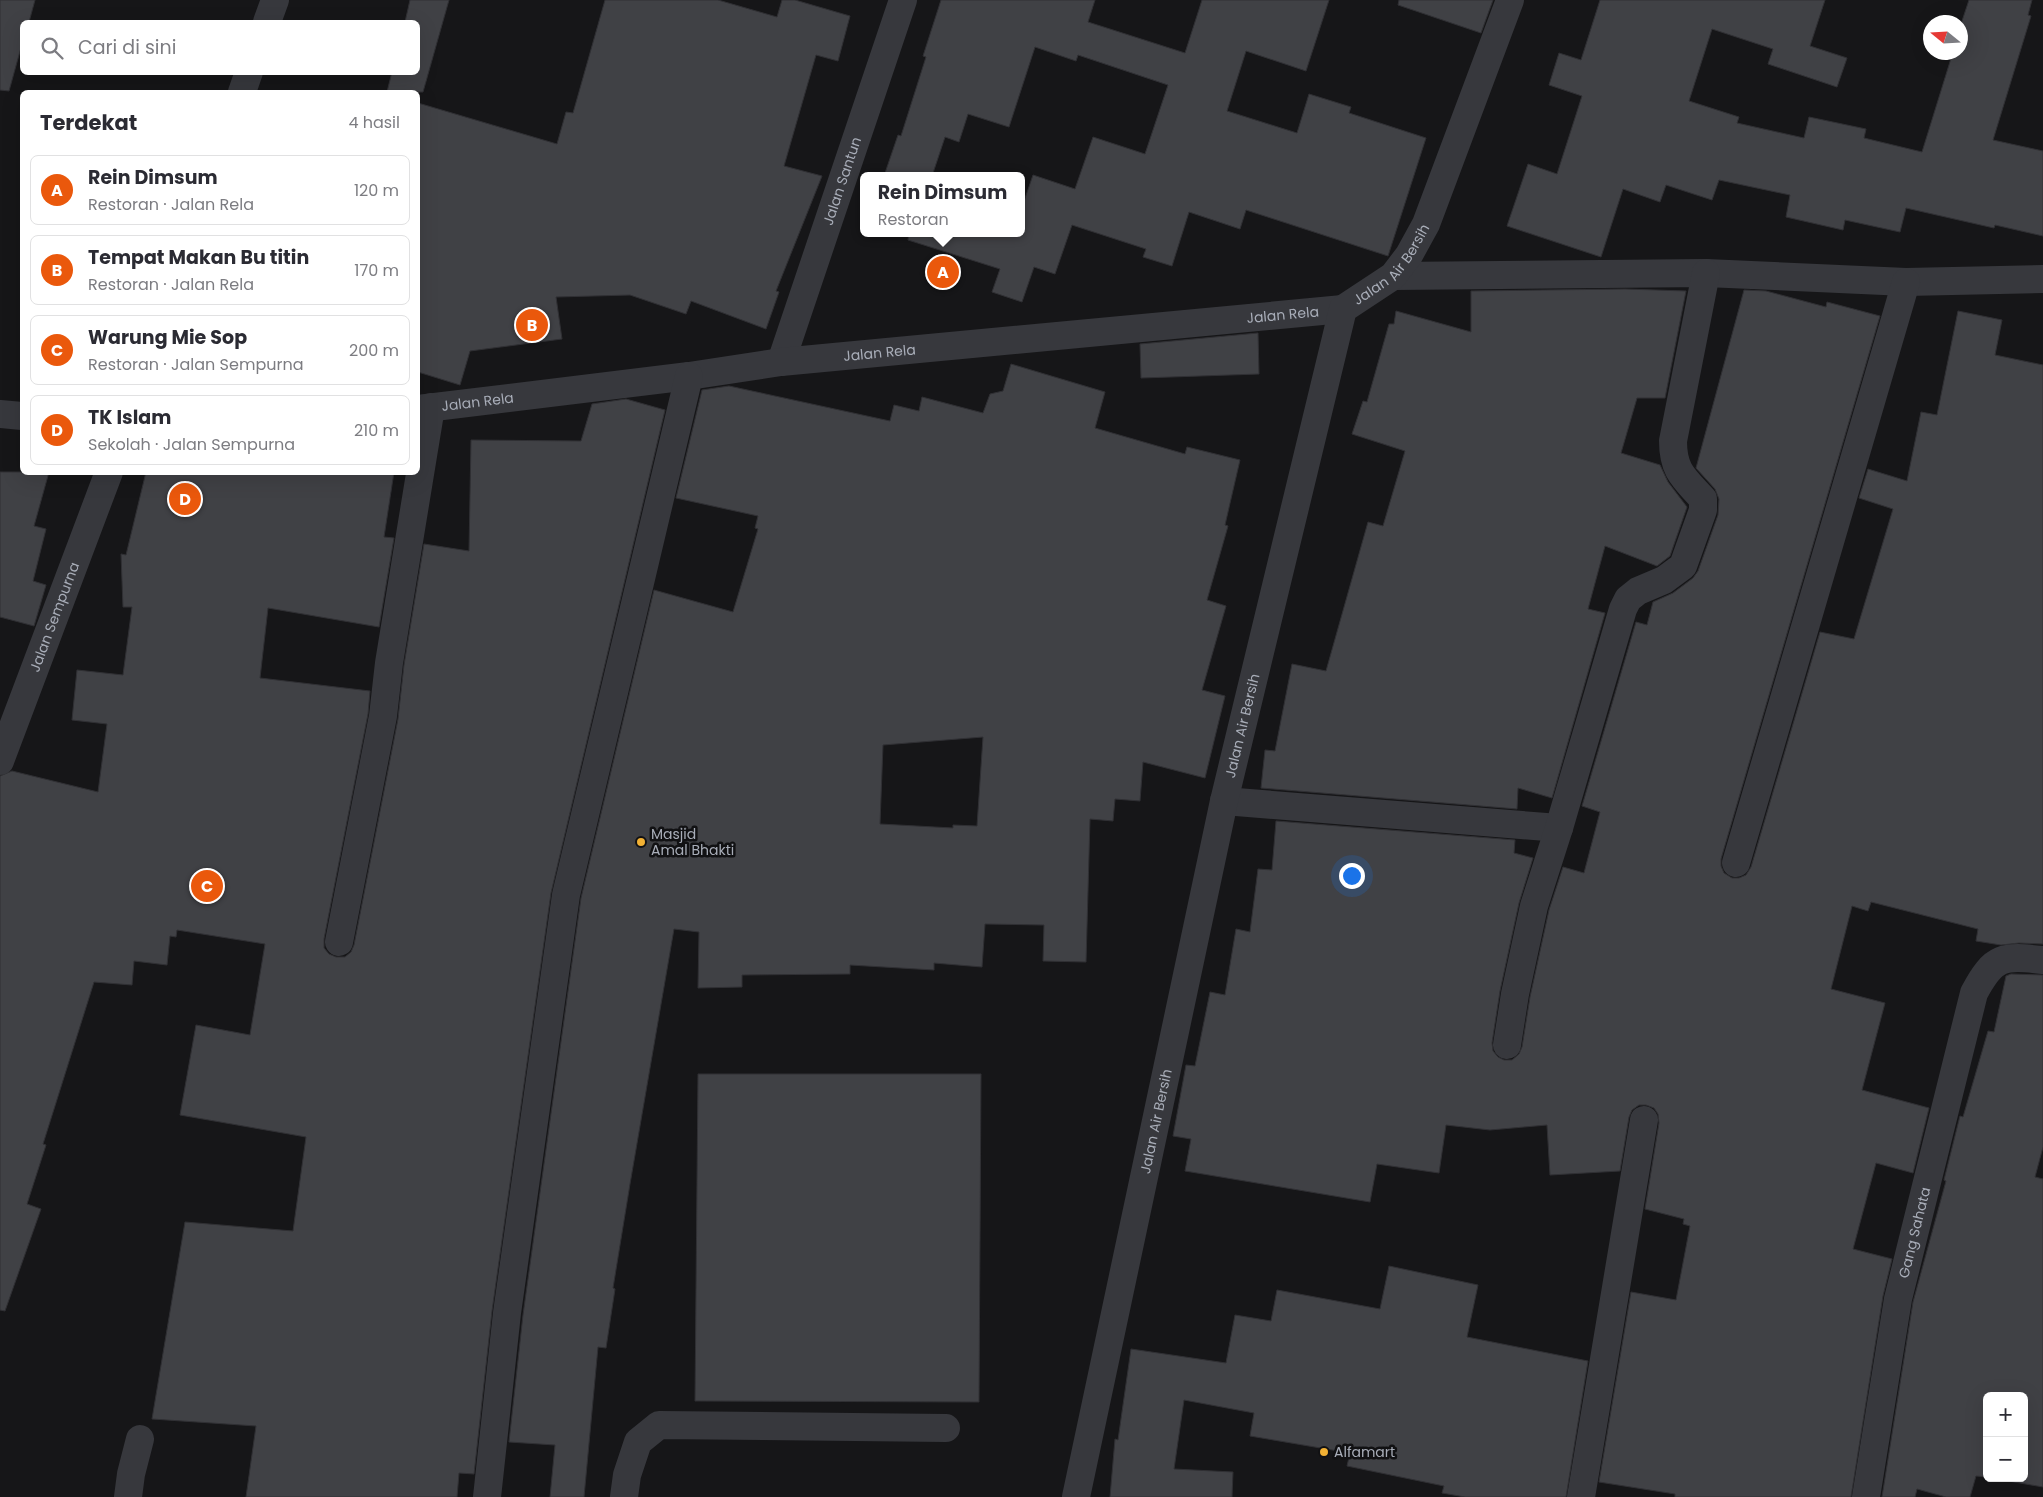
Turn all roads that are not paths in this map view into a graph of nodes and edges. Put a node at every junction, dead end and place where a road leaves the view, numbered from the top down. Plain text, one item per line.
1 (275, 0) edge
2 (903, 0) edge
3 (1510, 0) edge
4 (268, 20) edge
5 (248, 75) edge
6 (243, 90) edge
7 (1706, 272) junction
8 (1393, 276) junction
9 (2043, 279) edge
10 (1906, 282) junction
11 (1343, 310) junction
12 (781, 362) junction
13 (689, 376) junction
14 (424, 408) edge
15 (0, 414) edge
16 (20, 416) edge
17 (420, 437) edge
18 (107, 475) edge
19 (415, 475) edge
20 (0, 761) edge
21 (1224, 801) junction
22 (1559, 828) junction
23 (1736, 863) dead end
24 (339, 942) dead end
25 (2043, 960) edge
26 (1507, 1045) dead end
27 (1644, 1120) dead end
28 (946, 1428) dead end
29 (140, 1439) dead end
30 (128, 1497) edge
31 (487, 1497) edge
32 (624, 1497) edge
33 (1076, 1497) edge
34 (1581, 1497) edge
35 (1866, 1497) edge

1 - 4 street
2 - 12 street, Jalan Santun
3 - 8 street, Jalan Air Bersih
5 - 6 street
7 - 8 street
7 - 10 street
7 - 22 street
8 - 11 street, Jalan Air Bersih
9 - 10 street
10 - 23 street
11 - 12 street, Jalan Rela
11 - 21 street, Jalan Air Bersih
12 - 13 street, Jalan Rela
13 - 14 street, Jalan Rela
13 - 31 street
14 - 17 street
15 - 16 street
18 - 20 street, Jalan Sempurna
19 - 24 street
21 - 22 street
21 - 33 street, Jalan Air Bersih
22 - 26 street
25 - 35 street, Gang Sahata
27 - 34 street
28 - 32 street
29 - 30 street

